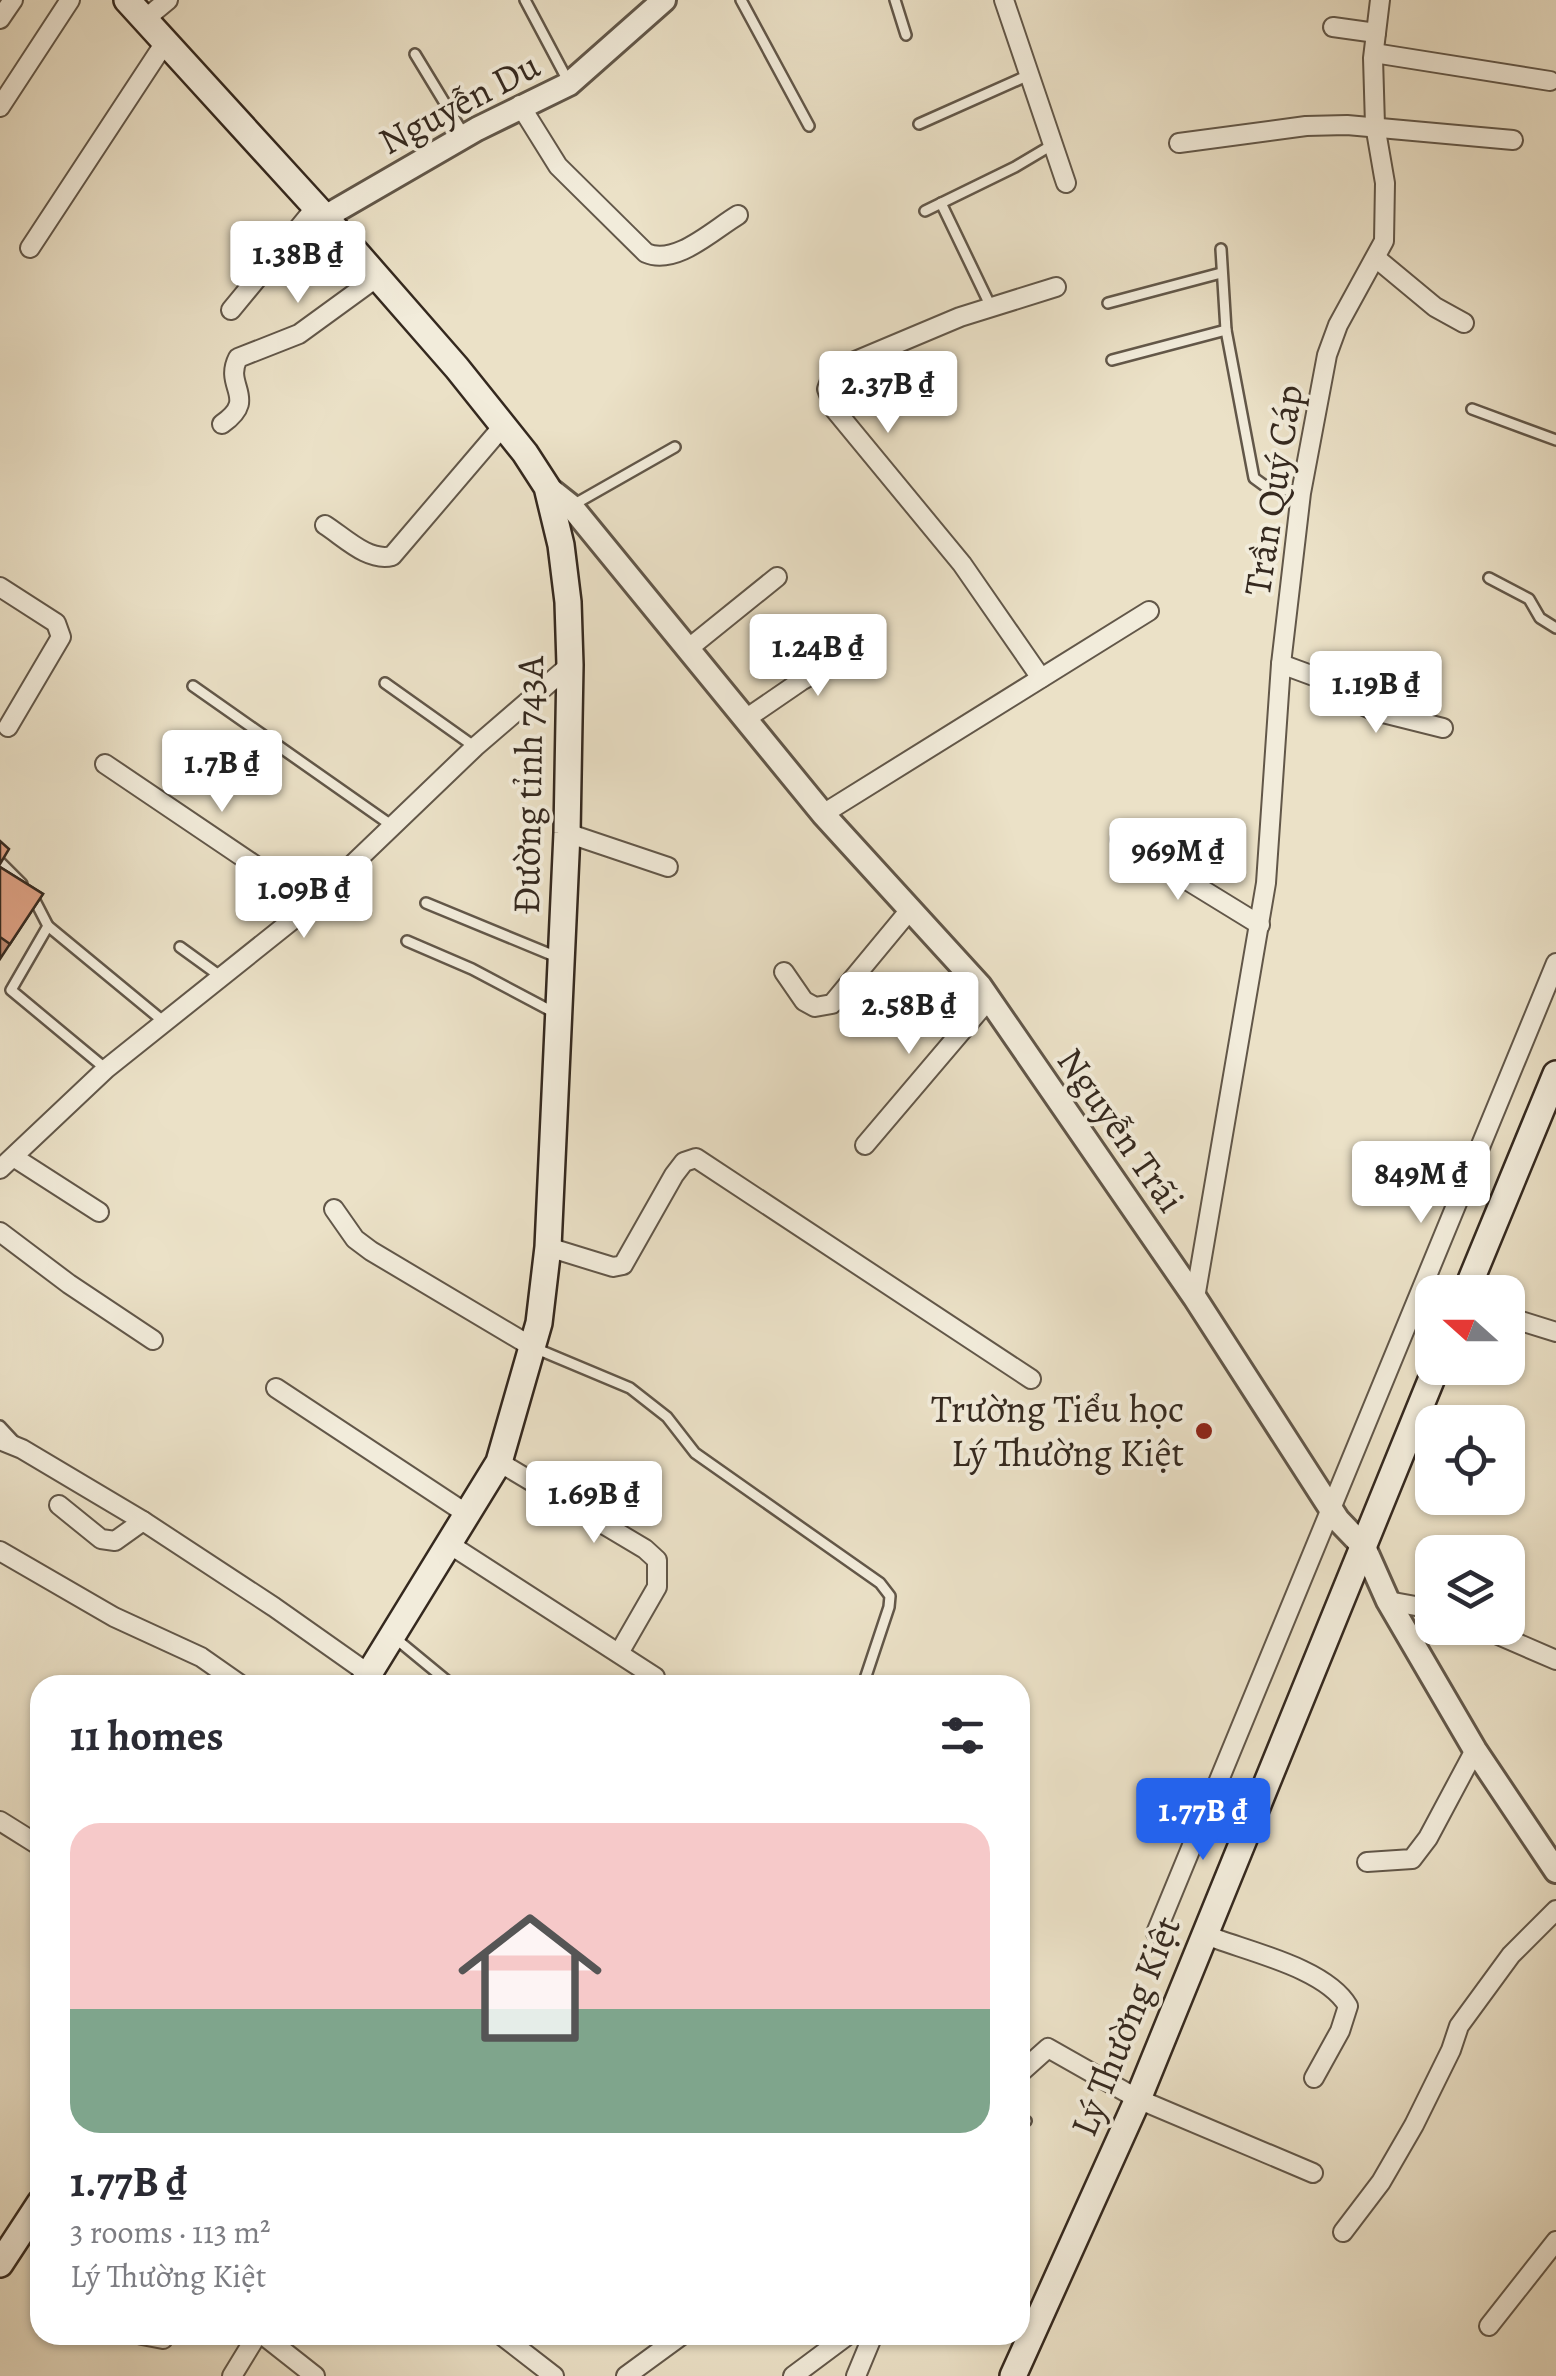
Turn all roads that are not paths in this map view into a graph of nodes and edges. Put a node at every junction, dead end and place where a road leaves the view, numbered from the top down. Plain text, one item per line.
1 (13, 0) edge
2 (70, 0) edge
3 (168, 0) edge
4 (525, 0) edge
5 (664, 0) edge
6 (741, 0) edge
7 (894, 0) edge
8 (1004, 0) edge
9 (1380, 0) edge
10 (136, 10) edge
11 (0, 19) edge
12 (1333, 27) dead end
13 (1376, 33) junction
14 (906, 36) dead end
15 (166, 41) junction
16 (1374, 53) junction
17 (415, 54) dead end
18 (1029, 75) junction
19 (1550, 81) dead end
20 (569, 84) junction
21 (0, 106) edge
22 (520, 106) junction
23 (919, 124) dead end
24 (809, 126) dead end
25 (1375, 126) junction
26 (465, 136) junction
27 (1513, 140) dead end
28 (1179, 143) dead end
29 (1052, 145) junction
30 (1066, 182) dead end
31 (941, 203) junction
32 (924, 211) dead end
33 (320, 212) junction
34 (738, 214) dead end
35 (30, 248) dead end
36 (1221, 249) dead end
37 (1376, 258) junction
38 (1221, 273) junction
39 (376, 278) junction
40 (1056, 286) dead end
41 (1108, 303) dead end
42 (991, 306) junction
43 (232, 310) dead end
44 (1464, 324) dead end
45 (1226, 330) junction
46 (1112, 360) dead end
47 (1472, 409) dead end
48 (222, 424) dead end
49 (503, 426) junction
50 (1556, 440) edge
51 (676, 447) dead end
52 (547, 487) junction
53 (1301, 493) junction
54 (571, 506) junction
55 (326, 525) dead end
56 (777, 576) dead end
57 (1488, 578) dead end
58 (0, 587) edge
59 (1149, 611) dead end
60 (1556, 628) edge
61 (866, 644) dead end
62 (689, 648) junction
63 (1281, 664) junction
64 (570, 665) junction
65 (1041, 678) junction
66 (385, 683) dead end
67 (193, 686) dead end
68 (747, 718) junction
69 (8, 726) dead end
70 (1443, 728) dead end
71 (475, 747) junction
72 (105, 764) dead end
73 (823, 814) junction
74 (391, 825) junction
75 (567, 833) junction
76 (1120, 839) dead end
77 (0, 862) edge
78 (668, 867) dead end
79 (426, 903) dead end
80 (305, 910) junction
81 (908, 911) junction
82 (1260, 925) junction
83 (48, 926) junction
84 (408, 941) dead end
85 (180, 947) dead end
86 (560, 959) junction
87 (1556, 963) edge
88 (784, 972) dead end
89 (222, 978) junction
90 (0, 984) edge
91 (11, 990) junction
92 (989, 999) junction
93 (558, 1014) junction
94 (163, 1022) junction
95 (106, 1068) junction
96 (1556, 1074) edge
97 (865, 1145) dead end
98 (7, 1163) edge
99 (334, 1209) dead end
100 (99, 1212) dead end
101 (0, 1232) edge
102 (548, 1247) junction
103 (1473, 1275) edge
104 (1194, 1298) junction
105 (1525, 1322) edge
106 (1556, 1332) edge
107 (154, 1340) dead end
108 (534, 1348) junction
109 (1030, 1379) dead end
110 (1429, 1385) edge
111 (276, 1388) dead end
112 (0, 1426) edge
113 (0, 1440) edge
114 (22, 1450) junction
115 (499, 1462) junction
116 (58, 1505) dead end
117 (1330, 1506) junction
118 (467, 1514) junction
119 (143, 1521) junction
120 (449, 1544) junction
121 (1364, 1547) junction
122 (0, 1551) edge
123 (1388, 1602) junction
124 (1415, 1606) edge
125 (393, 1636) junction
126 (1521, 1645) edge
127 (619, 1652) junction
128 (1556, 1660) edge
129 (227, 1675) edge
130 (360, 1675) edge
131 (369, 1675) edge
132 (440, 1675) edge
133 (652, 1675) edge
134 (866, 1675) edge
135 (1474, 1750) junction
136 (0, 1821) edge
137 (30, 1840) edge
138 (1367, 1862) dead end
139 (1554, 1866) edge
140 (1556, 1910) edge
141 (1156, 1932) dead end
142 (1203, 1934) junction
143 (1030, 2064) edge
144 (1314, 2078) dead end
145 (1138, 2100) junction
146 (1313, 2173) dead end
147 (30, 2226) edge
148 (1343, 2232) dead end
149 (1556, 2241) edge
150 (0, 2264) edge
151 (1488, 2326) dead end
152 (1030, 2337) edge
153 (253, 2345) edge
154 (273, 2345) edge
155 (514, 2345) edge
156 (668, 2345) edge
157 (835, 2345) edge
158 (869, 2345) edge
159 (1026, 2345) edge
160 (232, 2376) edge
161 (315, 2376) edge
162 (554, 2376) edge
163 (626, 2376) edge
164 (794, 2376) edge
165 (856, 2376) edge
166 (1012, 2376) edge

1 - 11 street
2 - 21 street
3 - 10 street
4 - 20 lane
5 - 20 street, Nguyễn Du
6 - 24 lane
7 - 14 lane
8 - 18 street
9 - 13 street, Trần Quý Cáp
10 - 15 main road, Đường tỉnh 743A
12 - 13 street
13 - 16 street, Trần Quý Cáp
15 - 33 main road, Đường tỉnh 743A
15 - 35 street
16 - 19 street
16 - 25 street, Trần Quý Cáp
17 - 26 lane
18 - 23 lane
18 - 29 street
20 - 22 street, Nguyễn Du
22 - 26 street, Nguyễn Du
22 - 34 street
25 - 27 street
25 - 28 street
25 - 37 street, Trần Quý Cáp
26 - 33 street, Nguyễn Du
29 - 30 street
29 - 31 lane
31 - 32 lane
31 - 42 lane
33 - 39 main road, Đường tỉnh 743A
33 - 43 street, Nguyễn Du
36 - 38 lane
37 - 44 street
37 - 53 street, Trần Quý Cáp
38 - 41 lane
38 - 45 lane
39 - 48 street
39 - 49 main road, Đường tỉnh 743A
40 - 42 street
42 - 65 street
45 - 46 lane
45 - 53 lane
47 - 50 lane
49 - 52 main road, Đường tỉnh 743A
49 - 55 street
51 - 54 lane
52 - 54 street, Nguyễn Trãi
52 - 64 main road, Đường tỉnh 743A
53 - 63 street, Trần Quý Cáp
54 - 62 street, Nguyễn Trãi
56 - 62 street
57 - 60 lane
58 - 69 street
59 - 65 street
61 - 68 street
62 - 68 street, Nguyễn Trãi
63 - 70 street
63 - 82 street, Trần Quý Cáp
64 - 71 street
64 - 75 main road, Đường tỉnh 743A
65 - 73 street
66 - 71 lane
67 - 74 lane
68 - 73 street, Nguyễn Trãi
71 - 74 street
72 - 80 street
73 - 81 street, Nguyễn Trãi
74 - 80 street
75 - 78 street
75 - 86 main road, Đường tỉnh 743A
76 - 82 street
77 - 83 lane
79 - 86 lane
80 - 89 street
81 - 88 street
81 - 92 street, Nguyễn Trãi
82 - 104 street, Trần Quý Cáp
83 - 91 lane
83 - 94 lane
84 - 93 lane
85 - 89 lane
86 - 93 main road, Đường tỉnh 743A
87 - 117 street
89 - 94 street
90 - 91 lane
91 - 95 lane
92 - 97 street
92 - 104 street, Nguyễn Trãi
93 - 102 main road, Đường tỉnh 743A
94 - 95 street
95 - 98 street
96 - 103 main road
98 - 100 street
99 - 108 street
101 - 107 street
102 - 108 main road, Đường tỉnh 743A
102 - 109 street
104 - 117 street, Nguyễn Trãi
105 - 106 street
108 - 115 main road, Đường tỉnh 743A
108 - 134 lane
110 - 121 main road, Lý Thường Kiệt
111 - 118 street
112 - 114 lane
113 - 114 street
114 - 119 street
115 - 118 main road, Đường tỉnh 743A
115 - 127 street
116 - 119 street
117 - 121 street, Nguyễn Trãi
117 - 141 street
118 - 120 main road, Đường tỉnh 743A
119 - 130 street
120 - 125 main road, Đường tỉnh 743A
120 - 127 street
121 - 123 street, Nguyễn Trãi
121 - 142 main road, Lý Thường Kiệt
122 - 129 street
123 - 124 street
123 - 135 street, Nguyễn Trãi
125 - 131 main road, Đường tỉnh 743A
125 - 132 lane
126 - 128 street
127 - 133 street
135 - 138 street
135 - 139 street, Nguyễn Trãi
136 - 137 street
140 - 148 street
142 - 144 street
142 - 145 main road, Lý Thường Kiệt
143 - 145 street
145 - 146 street
145 - 152 main road, Lý Thường Kiệt
147 - 150 main road
149 - 151 street
153 - 160 street
154 - 161 street
155 - 162 street
156 - 163 street
157 - 164 street
158 - 165 street
159 - 166 main road, Lý Thường Kiệt

